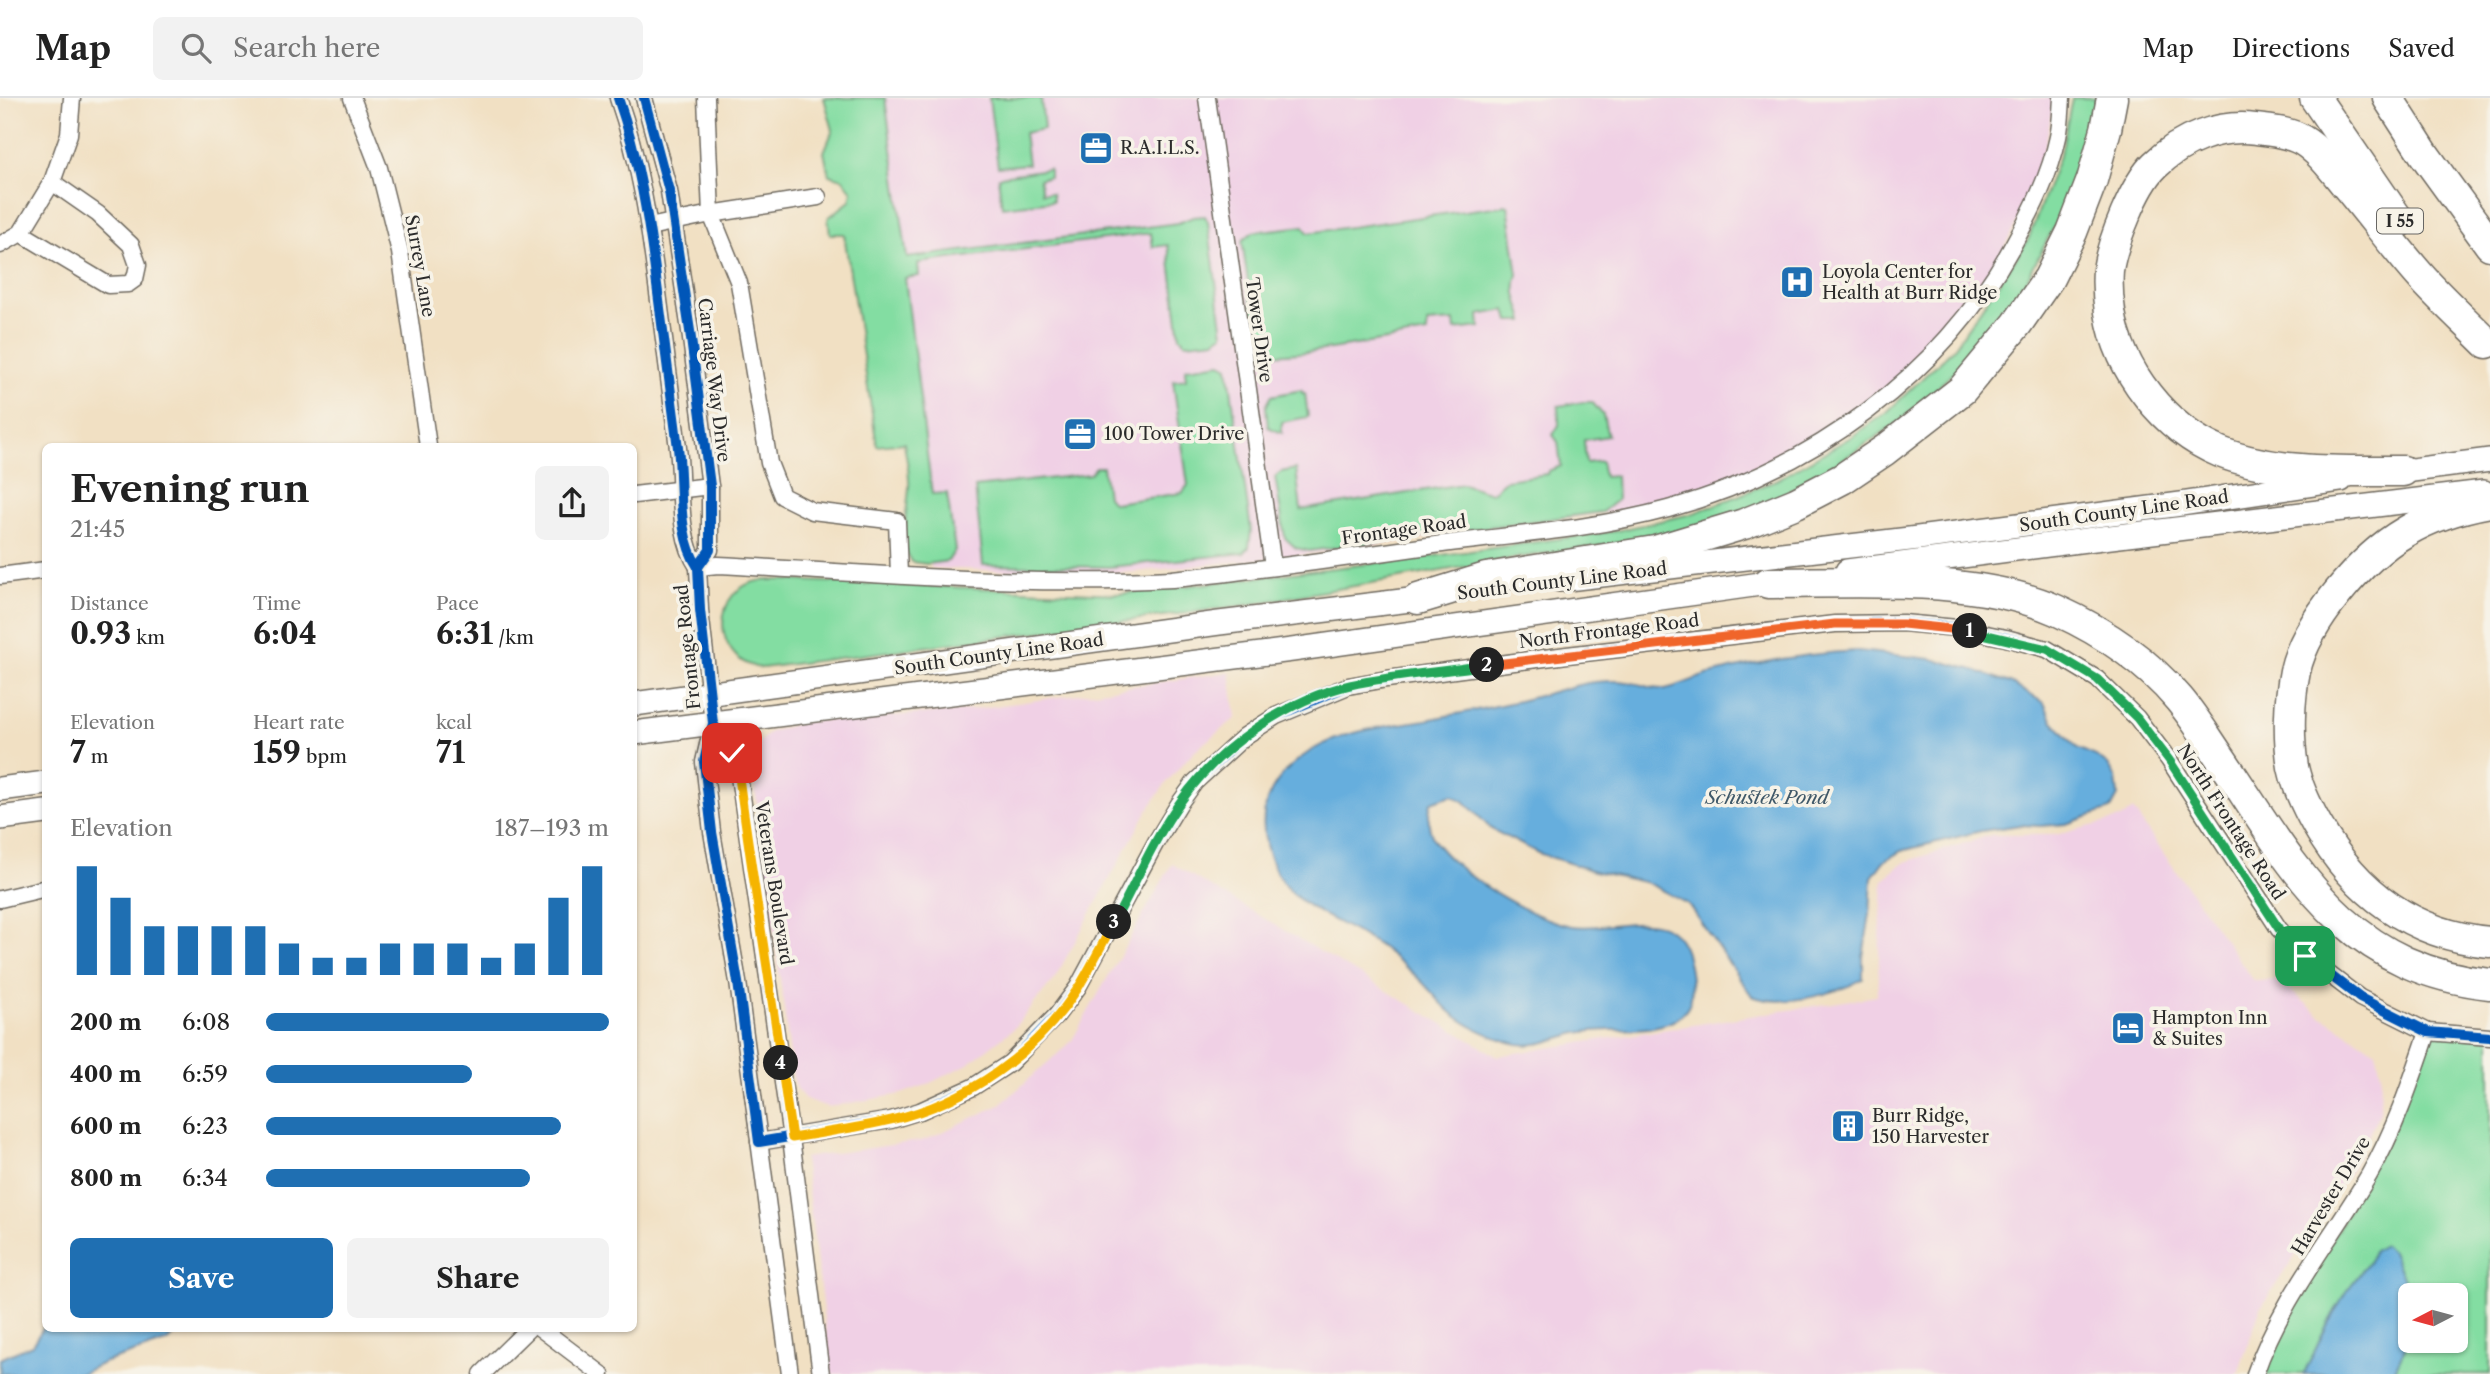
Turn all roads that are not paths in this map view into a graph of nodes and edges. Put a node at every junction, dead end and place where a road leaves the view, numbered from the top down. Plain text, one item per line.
1 (72, 98) edge
2 (352, 98) edge
3 (706, 98) edge
4 (1207, 98) edge
5 (2062, 98) edge
6 (2112, 98) edge
7 (2315, 98) edge
8 (2388, 98) edge
9 (645, 100) edge
10 (620, 104) edge
11 (52, 182) junction
12 (818, 197) dead end
13 (711, 214) junction
14 (674, 221) junction
15 (649, 227) junction
16 (21, 233) junction
17 (0, 245) edge
18 (2490, 245) edge
19 (2488, 345) edge
20 (428, 443) edge
21 (2490, 460) edge
22 (2403, 471) junction
23 (710, 486) junction
24 (681, 489) junction
25 (2490, 491) edge
26 (637, 495) edge
27 (2490, 502) edge
28 (698, 567) junction
29 (1273, 567) junction
30 (42, 571) edge
31 (899, 575) junction
32 (0, 576) edge
33 (1768, 583) junction
34 (1418, 599) junction
35 (709, 694) junction
36 (637, 704) edge
37 (713, 723) junction
38 (637, 733) edge
39 (42, 784) edge
40 (0, 789) edge
41 (42, 813) edge
42 (0, 818) edge
43 (42, 889) edge
44 (0, 899) edge
45 (2490, 942) edge
46 (2490, 984) edge
47 (2428, 1032) junction
48 (2490, 1037) edge
49 (792, 1138) junction
50 (759, 1142) junction
51 (525, 1332) edge
52 (545, 1332) edge
53 (482, 1374) edge
54 (601, 1374) edge
55 (790, 1374) edge
56 (821, 1374) edge
57 (2255, 1374) edge

1 - 11 street
2 - 20 street, Surrey Lane
3 - 13 street
4 - 29 street, Tower Drive
5 - 29 street, Frontage Road
6 - 34 highway
7 - 19 highway, I 55
8 - 18 highway
9 - 10 street, Carriage Way Drive
9 - 14 street, Carriage Way Drive
10 - 15 street, Carriage Way Drive
11 - 16 street
11 - 16 street
12 - 13 street
13 - 14 street
13 - 31 street
14 - 15 street
14 - 23 street, Carriage Way Drive
15 - 24 street, Carriage Way Drive
16 - 17 street
19 - 22 highway
21 - 22 main road, South County Line Road
22 - 34 main road, South County Line Road
23 - 24 street
23 - 28 street, Carriage Way Drive
24 - 26 street
24 - 28 street, Carriage Way Drive
25 - 33 main road, South County Line Road
27 - 45 highway
28 - 31 street, Frontage Road
28 - 35 street, Frontage Road
29 - 31 street, Frontage Road
30 - 32 street
33 - 37 main road, South County Line Road
33 - 46 highway
34 - 35 main road, South County Line Road
35 - 36 main road, South County Line Road
35 - 37 street, Frontage Road
37 - 38 main road, South County Line Road
37 - 49 street, Veterans Boulevard
37 - 50 street
39 - 40 main road
41 - 42 main road
43 - 44 street
47 - 48 street, North Frontage Road
47 - 49 street, North Frontage Road
47 - 57 street, Harvester Drive
49 - 50 street, North Frontage Road
49 - 56 street, Veterans Boulevard
50 - 55 street
51 - 53 street
52 - 54 street

